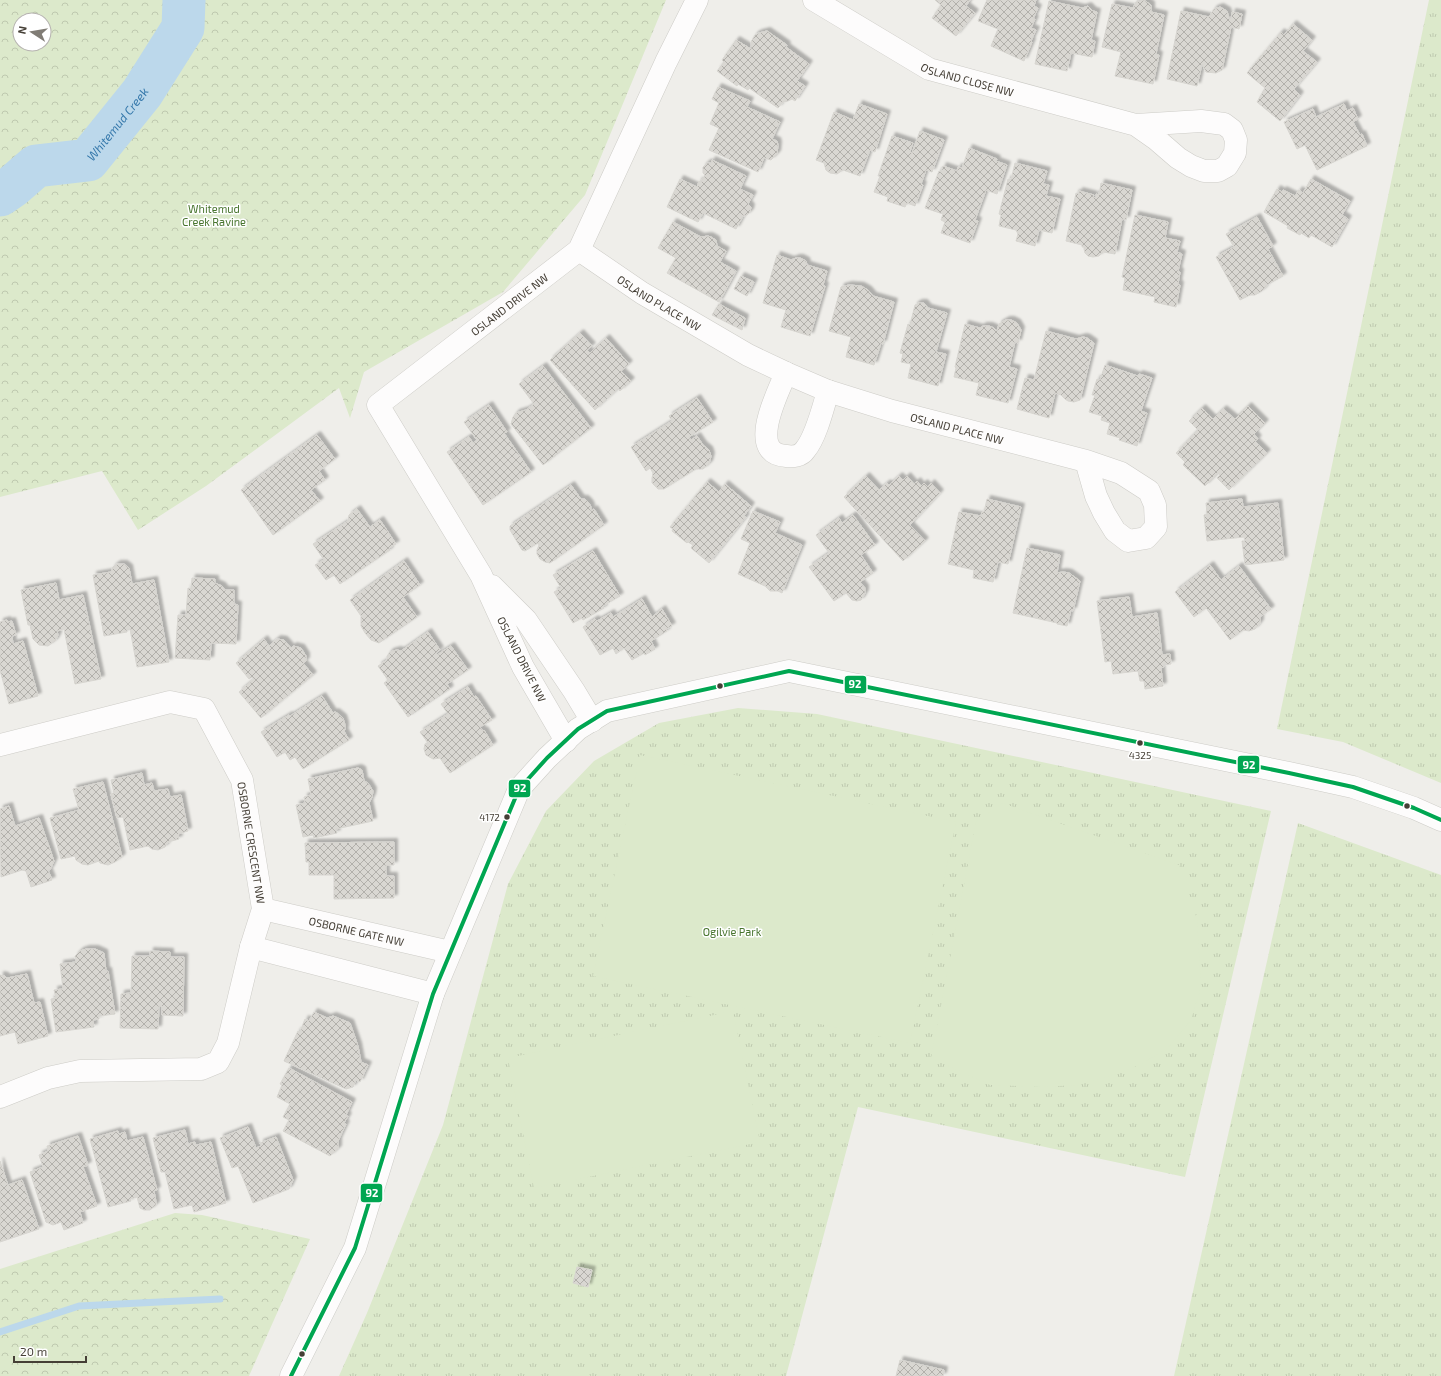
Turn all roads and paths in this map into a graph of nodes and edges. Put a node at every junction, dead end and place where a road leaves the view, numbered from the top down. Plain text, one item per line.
1 (697, 0) edge
2 (814, 0) edge
3 (1136, 125) dead end
4 (579, 250) junction
5 (786, 373) junction
6 (828, 391) junction
7 (1086, 461) dead end
8 (481, 575) junction
9 (592, 721) junction
10 (566, 741) junction
11 (0, 745) edge
12 (1441, 820) edge
13 (263, 909) junction
14 (251, 948) junction
15 (450, 952) junction
16 (433, 994) junction
17 (0, 1097) edge
18 (291, 1376) edge

1 - 4 street, OSLAND DRIVE NW
2 - 3 street, OSLAND CLOSE NW
4 - 5 street, OSLAND PLACE NW
4 - 8 street, OSLAND DRIVE NW
5 - 6 street, OSLAND PLACE NW
5 - 6 street
6 - 7 street, OSLAND PLACE NW
8 - 9 street, OSLAND DRIVE NW
8 - 10 street, OSLAND DRIVE NW
9 - 10 street
9 - 12 street
10 - 15 street
11 - 13 street, OSBORNE CRESCENT NW
13 - 14 street, OSBORNE CRESCENT NW
13 - 15 street, OSBORNE GATE NW
14 - 16 street
14 - 17 street, OSBORNE CRESCENT NW
15 - 16 street
16 - 18 street

